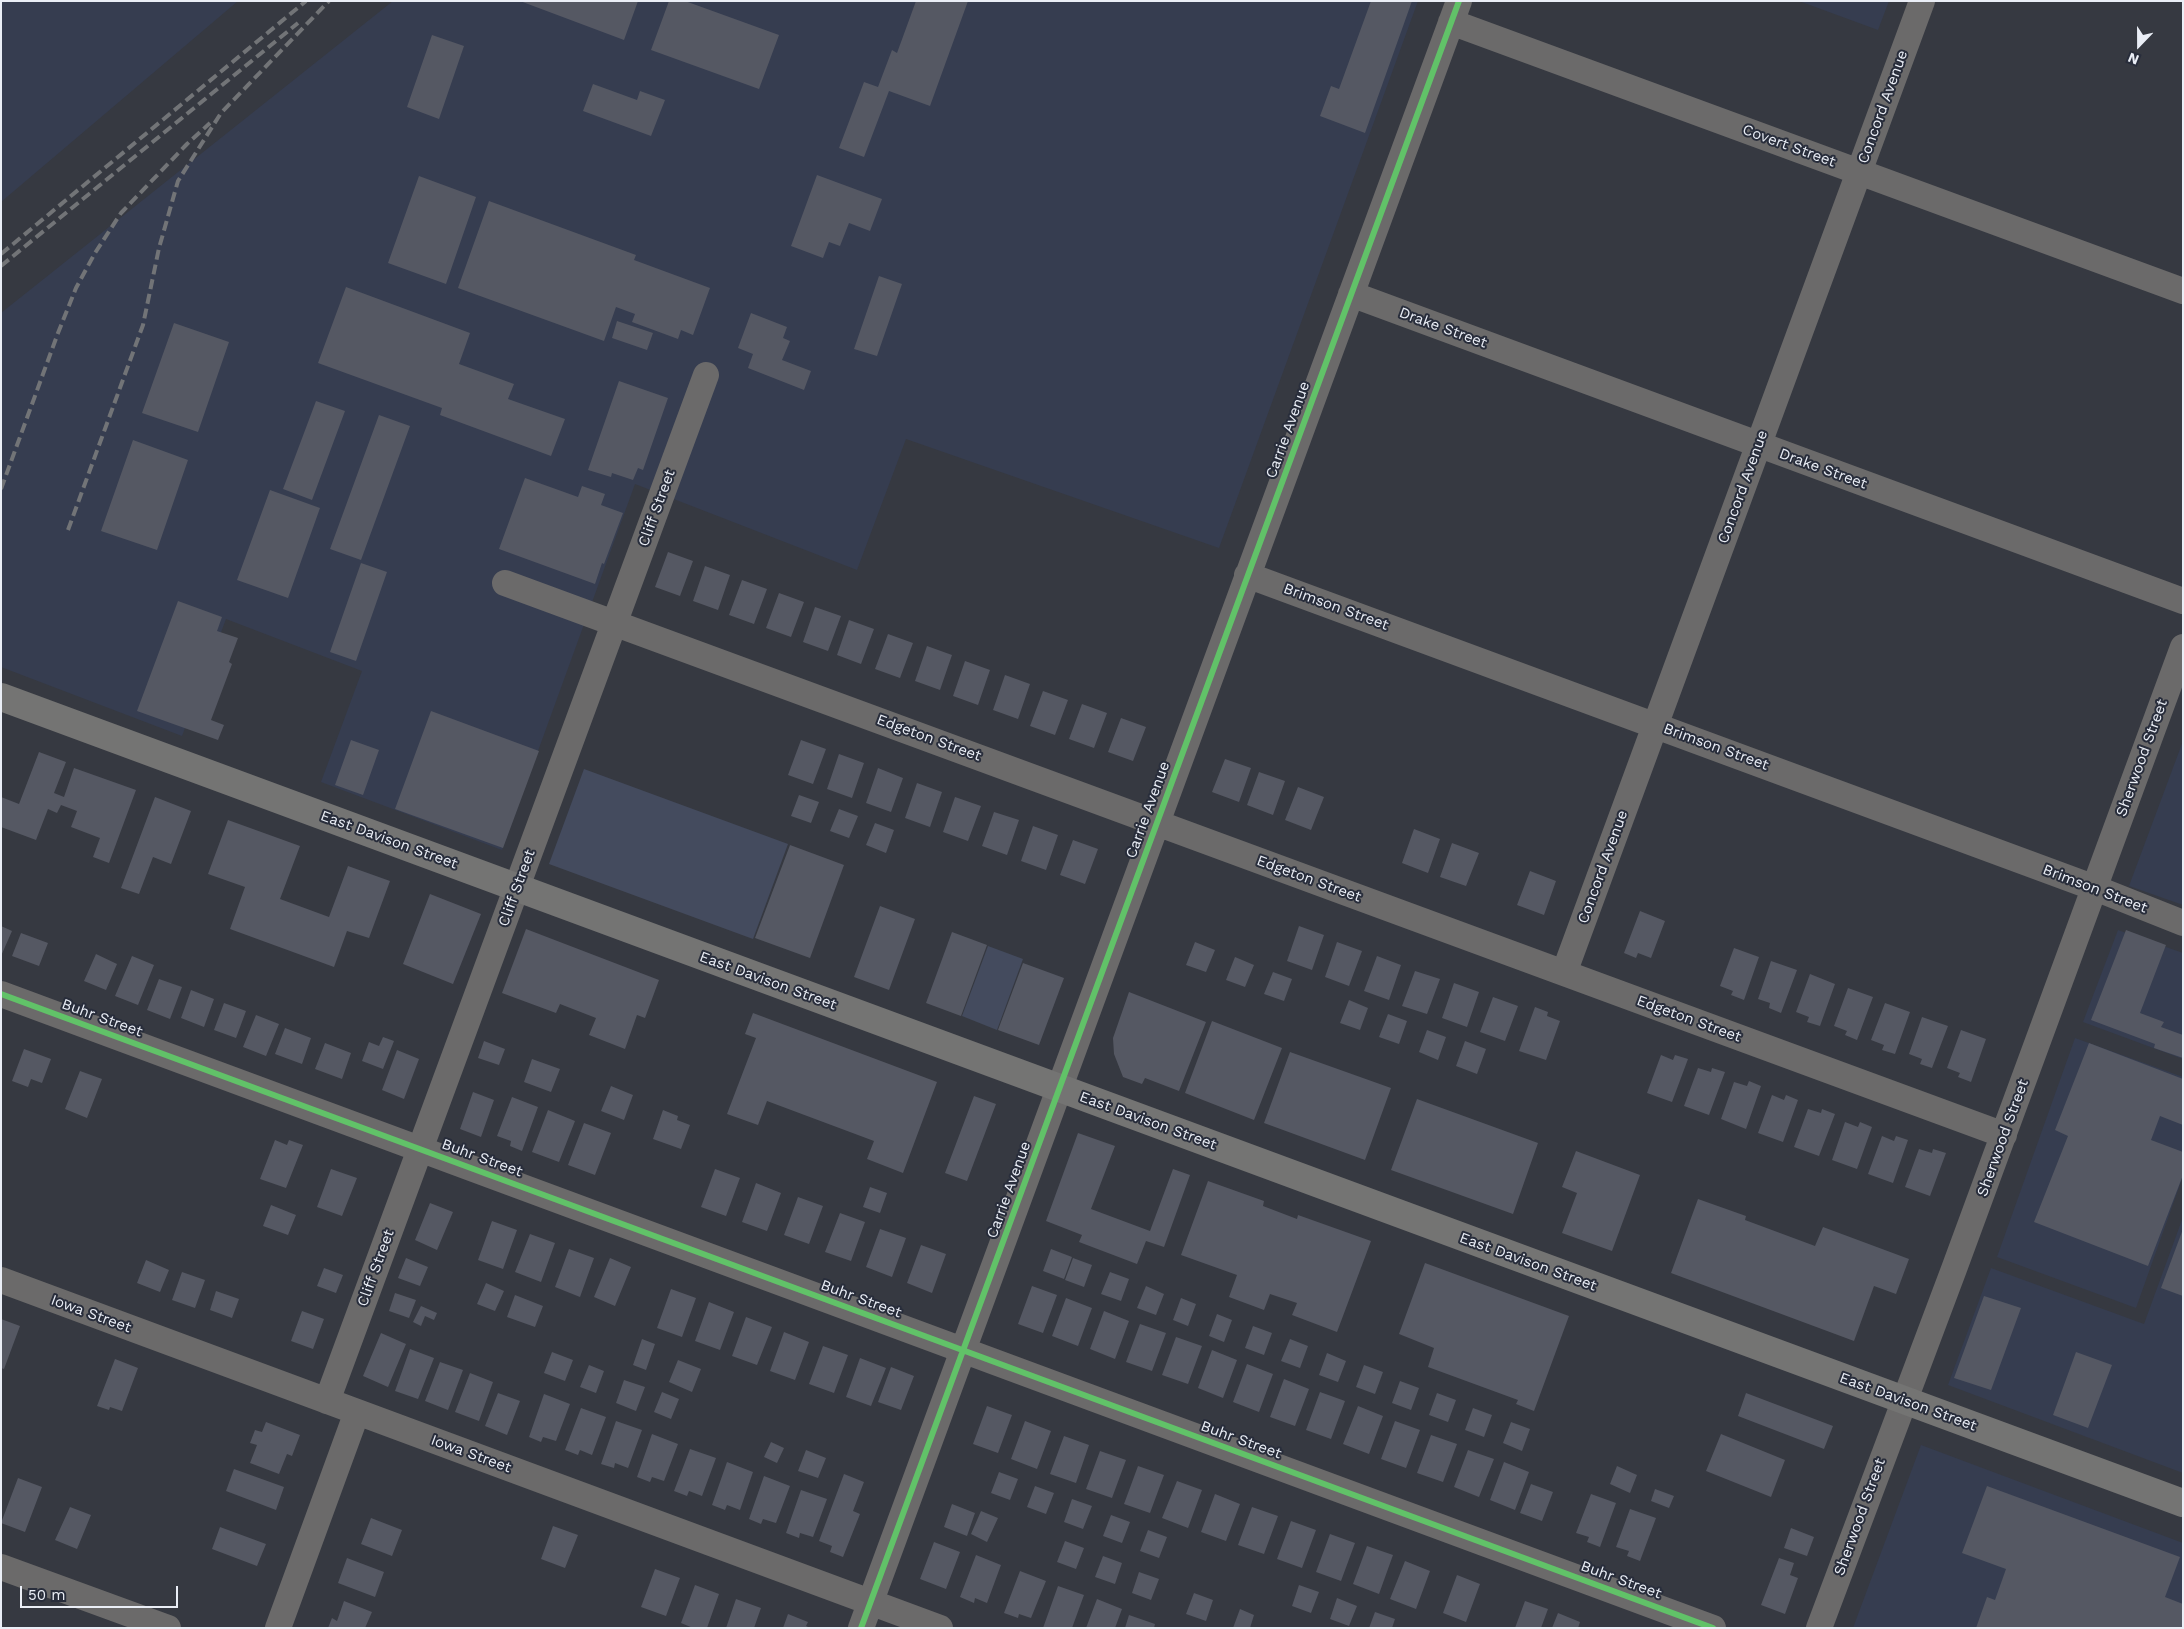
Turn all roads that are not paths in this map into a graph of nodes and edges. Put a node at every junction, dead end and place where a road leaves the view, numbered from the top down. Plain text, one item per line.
1 (1922, 1) edge
2 (1455, 12) edge
3 (1859, 172) junction
4 (2183, 291) edge
5 (1351, 294) junction
6 (706, 375) dead end
7 (1758, 445) junction
8 (1248, 575) junction
9 (505, 583) dead end
10 (2183, 600) edge
11 (615, 622) junction
12 (2183, 647) edge
13 (1, 697) edge
14 (1656, 725) junction
15 (1157, 822) junction
16 (517, 888) junction
17 (2094, 888) junction
18 (2183, 923) edge
19 (1564, 973) junction
20 (1, 994) edge
21 (1059, 1088) junction
22 (2004, 1135) junction
23 (420, 1149) junction
24 (1, 1280) edge
25 (964, 1350) junction
26 (327, 1401) junction
27 (1905, 1402) junction
28 (357, 1412) junction
29 (2183, 1503) edge
30 (1, 1567) edge
31 (871, 1602) junction
32 (168, 1628) edge
33 (278, 1628) edge
34 (861, 1628) edge
35 (940, 1628) edge
36 (1713, 1628) edge
37 (1819, 1628) edge

1 - 3 street, Concord Avenue
2 - 3 street, Covert Street
2 - 5 street, Carrie Avenue
3 - 4 street, Covert Street
3 - 7 street, Concord Avenue
5 - 7 street, Drake Street
5 - 8 street, Carrie Avenue
6 - 11 street, Cliff Street
7 - 10 street, Drake Street
7 - 14 street, Concord Avenue
8 - 14 street, Brimson Street
8 - 15 street, Carrie Avenue
9 - 11 street, Edgeton Street
11 - 15 street, Edgeton Street
11 - 16 street, Cliff Street
12 - 17 street, Sherwood Street
13 - 16 main road, East Davison Street
14 - 17 street, Brimson Street
14 - 19 street, Concord Avenue
15 - 19 street, Edgeton Street
15 - 21 street, Carrie Avenue
16 - 21 main road, East Davison Street
16 - 23 street, Cliff Street
17 - 18 street, Brimson Street
17 - 22 street, Sherwood Street
19 - 22 street, Edgeton Street
20 - 23 street, Buhr Street
21 - 25 street, Carrie Avenue
21 - 27 main road, East Davison Street
22 - 27 street, Sherwood Street
23 - 25 street, Buhr Street
23 - 26 street, Cliff Street
24 - 26 street, Iowa Street
25 - 31 street, Carrie Avenue
25 - 36 street, Buhr Street
26 - 28 street, Iowa Street
27 - 29 main road, East Davison Street
27 - 37 street, Sherwood Street
28 - 31 street, Iowa Street
28 - 33 street
30 - 32 street
31 - 34 street, Carrie Avenue
31 - 35 street, Iowa Street

